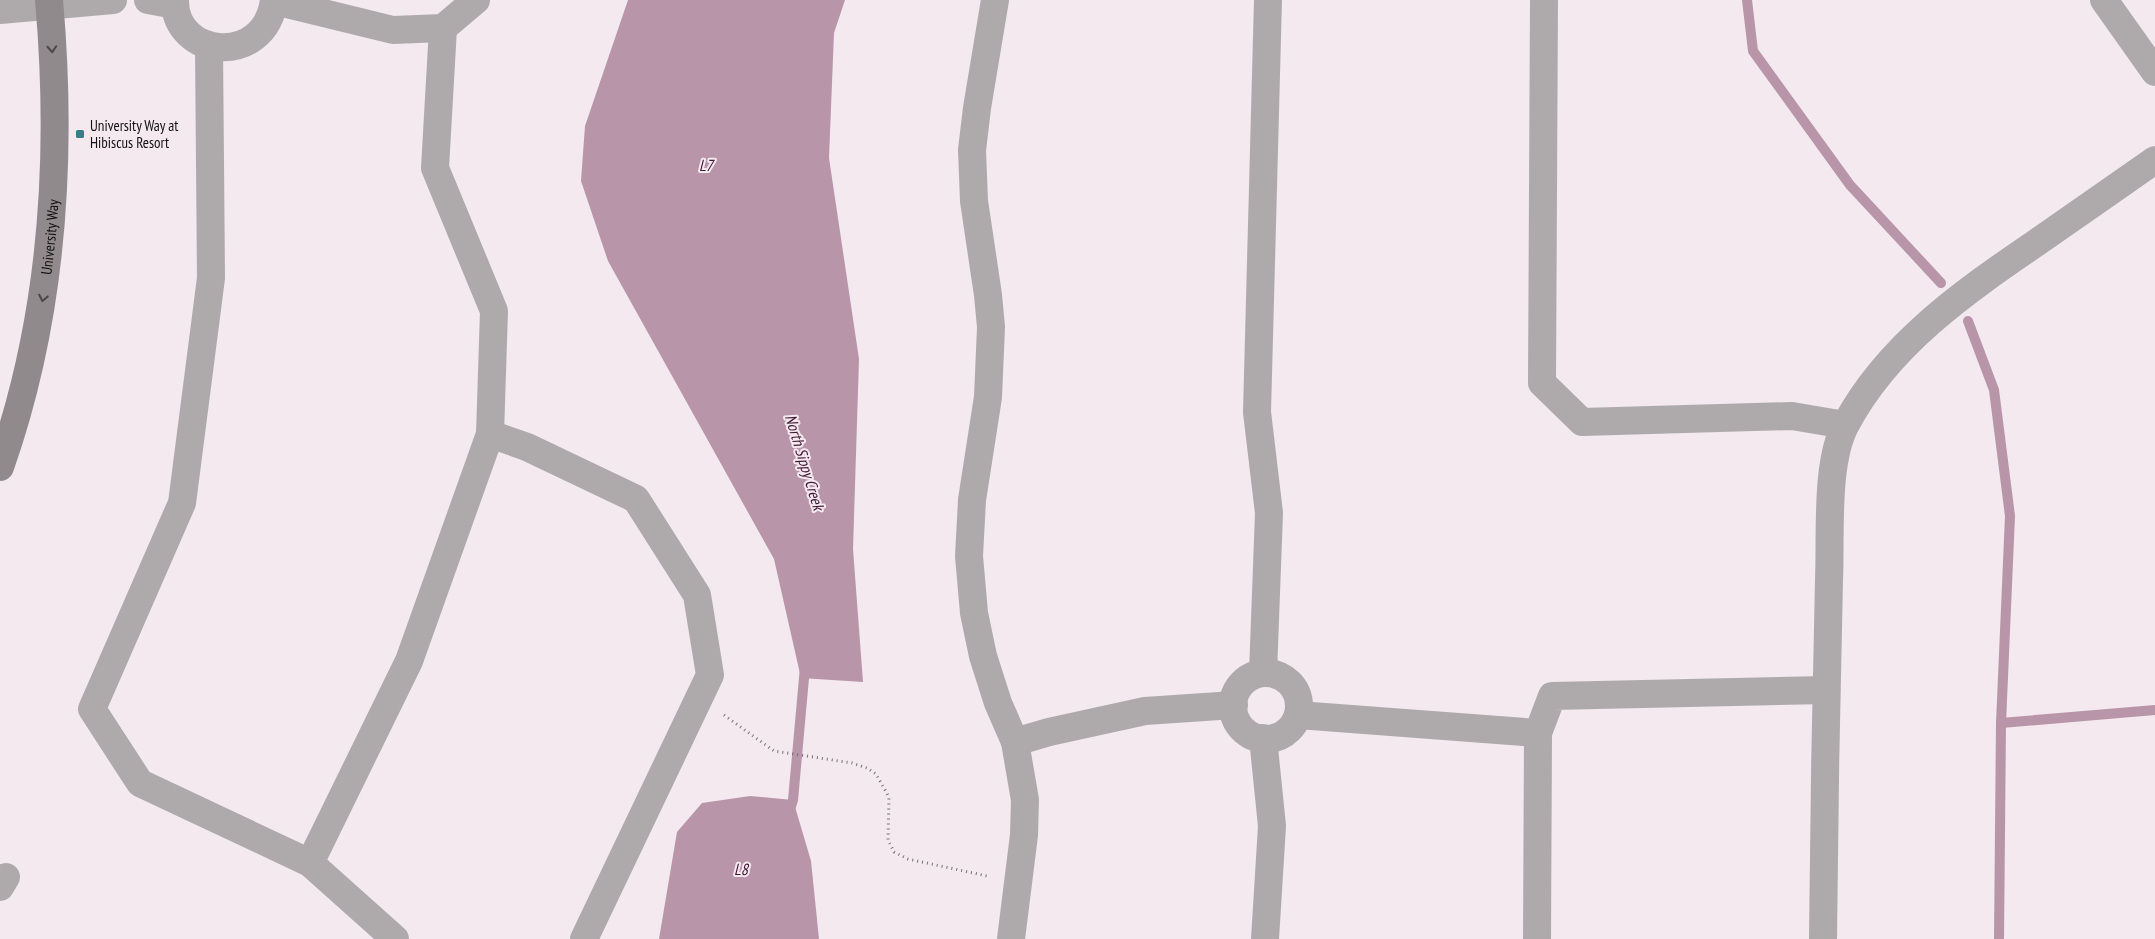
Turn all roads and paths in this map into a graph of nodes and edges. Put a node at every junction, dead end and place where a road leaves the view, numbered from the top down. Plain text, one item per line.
1 (113, 0) edge
2 (148, 0) edge
3 (476, 0) edge
4 (995, 0) edge
5 (1268, 0) edge
6 (1544, 0) edge
7 (2104, 0) edge
8 (274, 1) edge
9 (175, 2) edge
10 (49, 4) edge
11 (0, 10) edge
12 (443, 28) junction
13 (209, 46) junction
14 (2155, 72) edge
15 (2155, 160) edge
16 (1845, 425) junction
17 (490, 434) junction
18 (0, 467) edge
19 (1263, 673) junction
20 (710, 675) junction
21 (1826, 690) junction
22 (1234, 705) junction
23 (1298, 715) junction
24 (1538, 733) junction
25 (1263, 738) junction
26 (1014, 742) junction
27 (310, 863) junction
28 (1018, 886) junction
29 (395, 939) edge
30 (584, 939) edge
31 (1011, 939) edge
32 (1266, 939) edge
33 (1537, 939) edge
34 (1823, 939) edge

1 - 10 street
2 - 9 street
3 - 12 street
4 - 26 street
5 - 19 street
6 - 16 street
7 - 14 street
8 - 12 street
8 - 13 street
9 - 13 street
10 - 11 street
10 -> 18 main road, University Way
12 - 17 street
13 - 27 street
15 - 16 street
16 - 21 street
17 - 20 street
17 - 27 street
19 - 22 street
19 - 23 street
20 - 28 path
20 - 30 street
21 - 24 street
21 - 34 street
22 - 25 street
22 - 26 street
23 - 24 street
23 - 25 street
24 - 33 street
25 - 32 street
26 - 28 street
27 - 29 street
28 - 31 street

